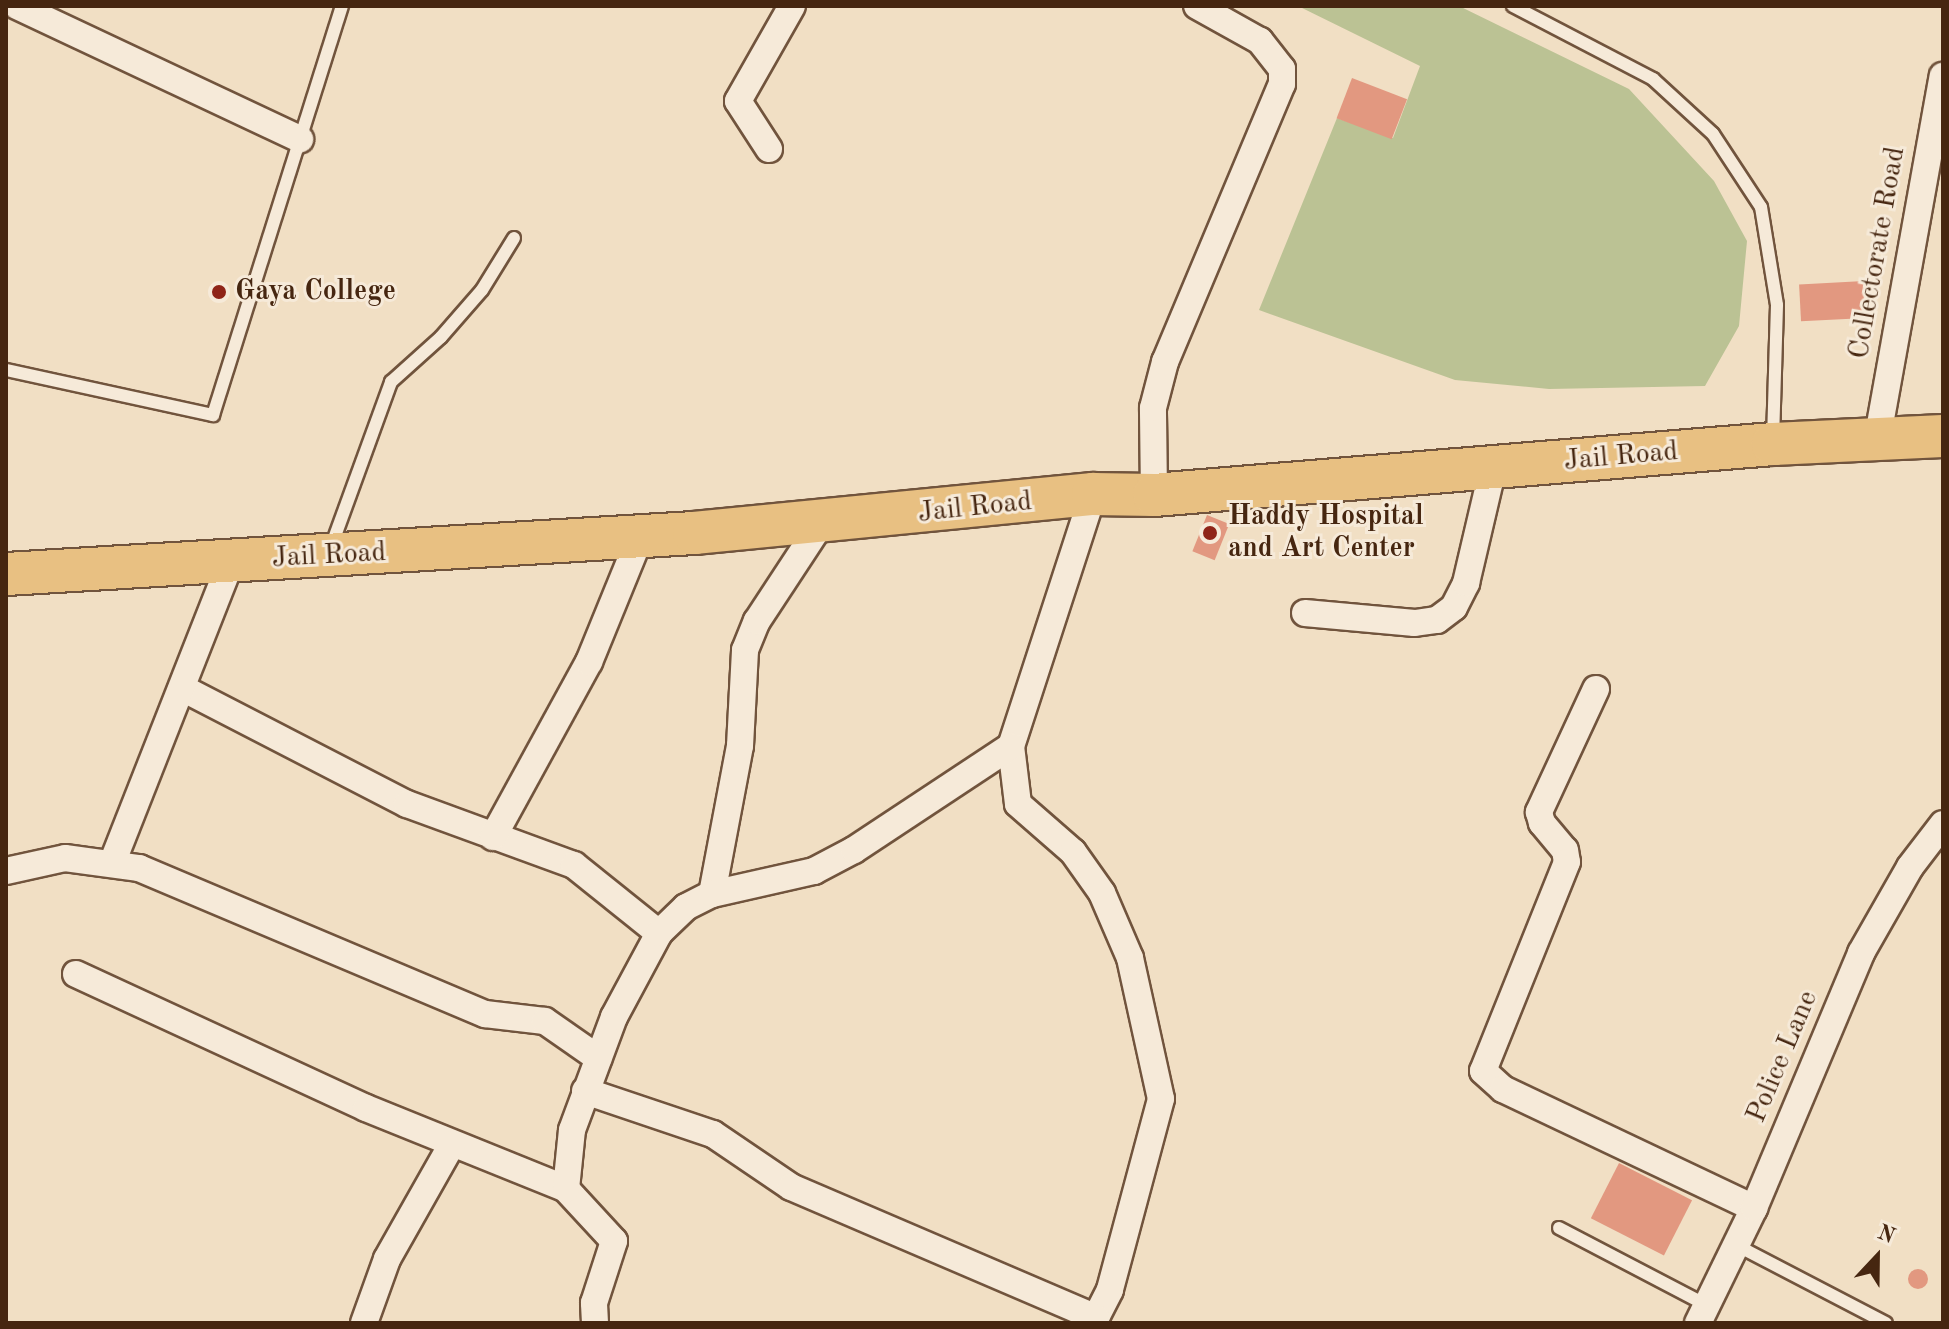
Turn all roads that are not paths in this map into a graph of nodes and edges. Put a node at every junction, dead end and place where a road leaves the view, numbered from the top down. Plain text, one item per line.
1 (17, 6) edge
2 (342, 6) edge
3 (792, 6) edge
4 (1197, 6) edge
5 (1513, 6) edge
6 (1943, 76) edge
7 (300, 139) junction
8 (769, 149) dead end
9 (514, 238) dead end
10 (6, 370) edge
11 (1943, 436) edge
12 (1877, 441) junction
13 (1773, 444) junction
14 (1493, 468) junction
15 (1093, 494) junction
16 (1154, 495) junction
17 (822, 522) junction
18 (640, 537) junction
19 (327, 558) junction
20 (231, 561) junction
21 (6, 574) edge
22 (1305, 613) dead end
23 (182, 688) junction
24 (1596, 689) dead end
25 (1011, 746) junction
26 (1943, 824) edge
27 (493, 837) junction
28 (113, 861) junction
29 (6, 871) edge
30 (712, 894) junction
31 (659, 933) junction
32 (76, 974) dead end
33 (598, 1058) junction
34 (585, 1091) junction
35 (452, 1144) junction
36 (566, 1189) junction
37 (1754, 1208) junction
38 (1559, 1228) dead end
39 (1736, 1245) junction
40 (1702, 1314) edge
41 (1095, 1320) edge
42 (364, 1323) edge
43 (595, 1323) edge
44 (1886, 1323) edge

1 - 7 street
2 - 7 lane
3 - 8 street
4 - 16 street
5 - 13 lane
6 - 12 street, Collectorate Road
7 - 10 lane
9 - 19 lane
11 - 12 main road, Jail Road
12 - 13 main road, Jail Road
13 - 14 main road, Jail Road
14 - 16 main road, Jail Road
14 - 22 street
15 - 16 main road, Jail Road
15 - 17 main road, Jail Road
15 - 25 street
17 - 18 main road, Jail Road
17 - 30 street
18 - 19 main road, Jail Road
18 - 27 street
19 - 20 main road, Jail Road
20 - 21 main road, Jail Road
20 - 23 street
23 - 27 street
23 - 28 street
24 - 37 street
25 - 30 street
25 - 41 street
26 - 37 street, Police Lane
27 - 31 street
28 - 29 street
28 - 33 street
30 - 31 street
31 - 33 street
32 - 35 street
33 - 34 street
34 - 36 street
34 - 41 street
35 - 36 street
35 - 42 street
36 - 43 street
37 - 39 street, Police Lane
38 - 40 lane
39 - 40 street, Police Lane
39 - 44 lane

